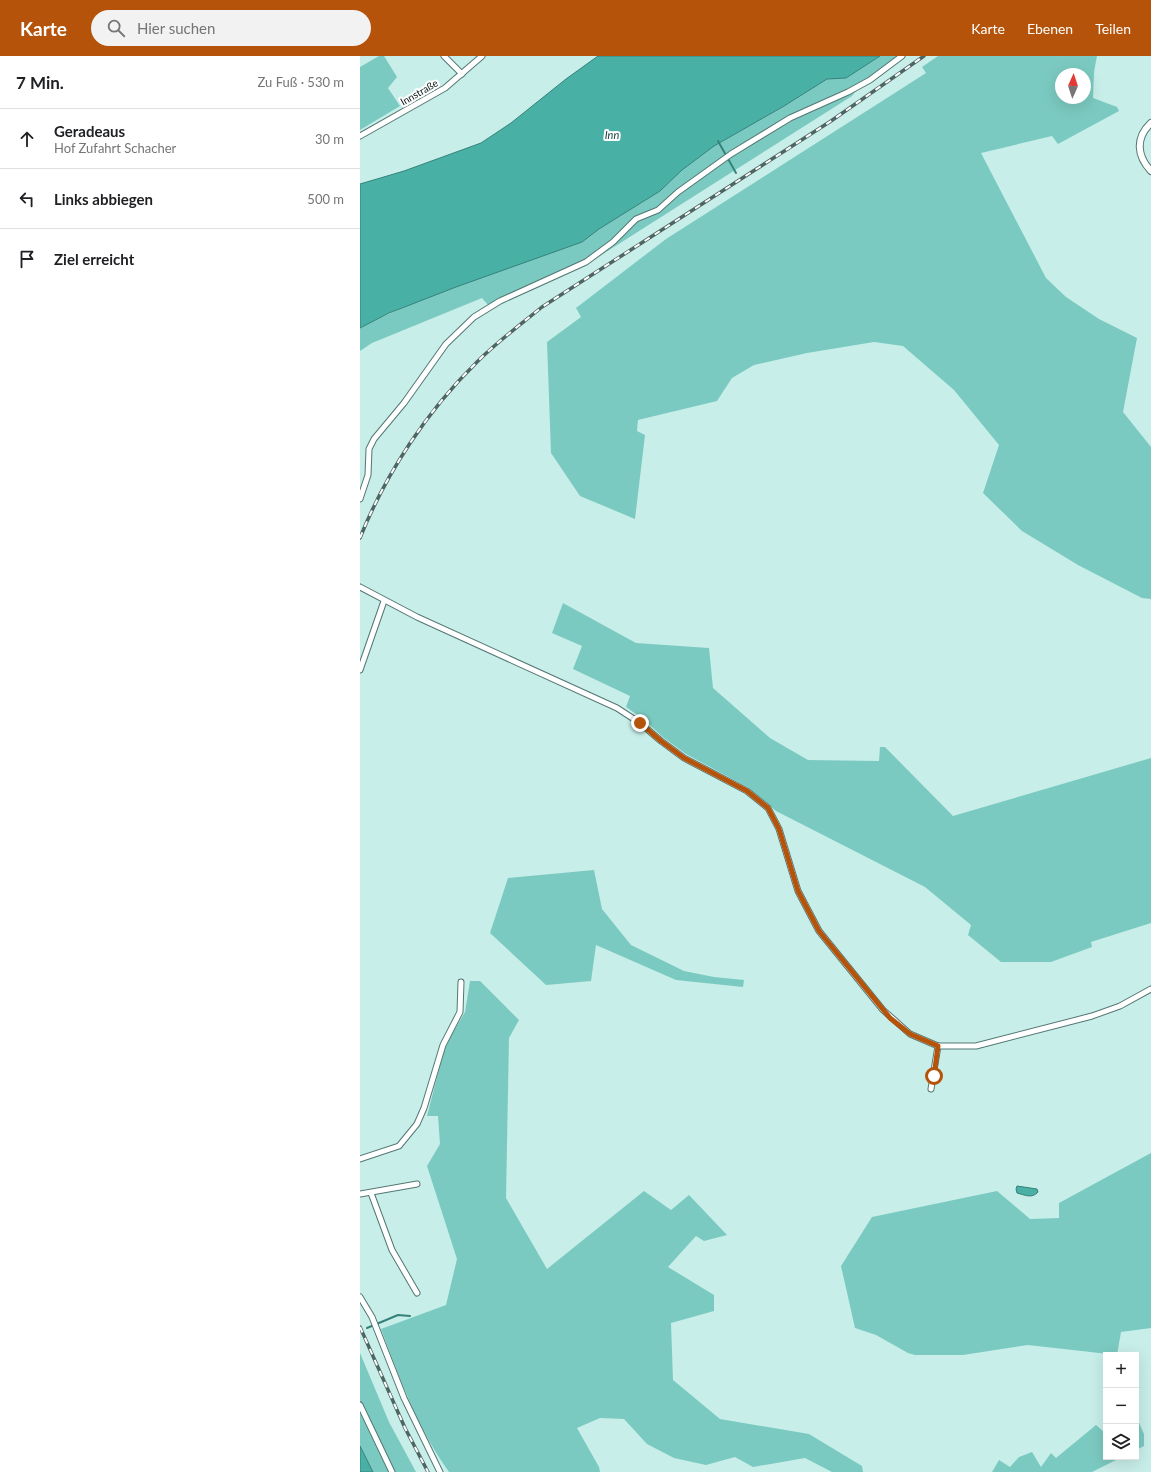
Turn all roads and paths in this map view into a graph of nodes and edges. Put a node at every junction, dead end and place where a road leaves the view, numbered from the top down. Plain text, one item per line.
1 (444, 56) edge
2 (482, 56) edge
3 (902, 56) edge
4 (462, 74) junction
5 (1151, 123) edge
6 (360, 136) edge
7 (1151, 171) edge
8 (360, 498) edge
9 (360, 588) edge
10 (384, 601) junction
11 (360, 670) edge
12 (461, 982) dead end
13 (1151, 989) edge
14 (938, 1046) junction
15 (931, 1089) dead end
16 (360, 1159) edge
17 (417, 1184) dead end
18 (371, 1193) junction
19 (360, 1194) edge
20 (417, 1293) dead end
21 (360, 1297) edge
22 (360, 1405) edge
23 (392, 1472) edge
24 (440, 1472) edge

1 - 4 street
2 - 4 street, Innstraße
3 - 8 street
4 - 6 street, Innstraße
5 - 7 street
9 - 10 street
10 - 11 street
10 - 14 street
12 - 16 street
13 - 14 street
14 - 15 street
17 - 18 street
18 - 19 street
18 - 20 street
21 - 24 street
22 - 23 street

